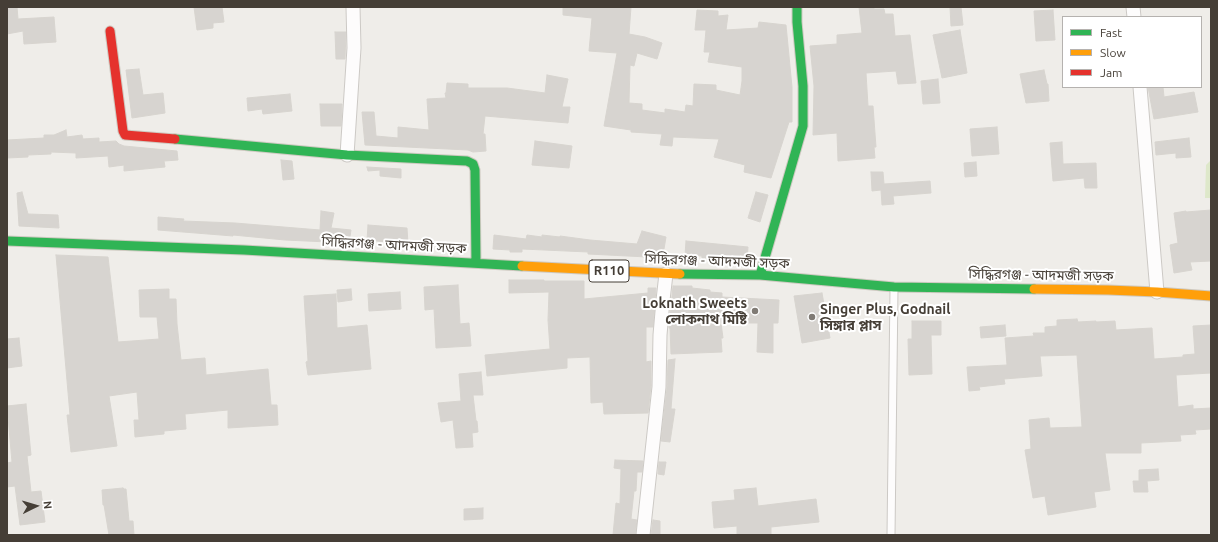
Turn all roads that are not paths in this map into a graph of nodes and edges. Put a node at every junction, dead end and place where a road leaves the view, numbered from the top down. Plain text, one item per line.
1 (353, 7) edge
2 (797, 7) edge
3 (110, 31) dead end
4 (1140, 88) edge
5 (347, 155) junction
6 (7, 241) edge
7 (476, 263) junction
8 (666, 274) junction
9 (760, 275) junction
10 (894, 286) junction
11 (1157, 292) junction
12 (1211, 296) edge
13 (644, 535) edge
14 (891, 535) edge

1 - 5 street
2 - 9 main road
3 - 5 main road
4 - 11 street
5 - 7 main road
6 - 7 main road, সিদ্ধিরগঞ্জ - আদমজী সড়ক / R110
7 - 8 main road, সিদ্ধিরগঞ্জ - আদমজী সড়ক / R110
8 - 9 main road, সিদ্ধিরগঞ্জ - আদমজী সড়ক / R110
8 - 13 street
9 - 10 main road, সিদ্ধিরগঞ্জ - আদমজী সড়ক / R110
10 - 11 main road, সিদ্ধিরগঞ্জ - আদমজী সড়ক / R110
10 - 14 lane
11 - 12 main road, সিদ্ধিরগঞ্জ - আদমজী সড়ক / R110

